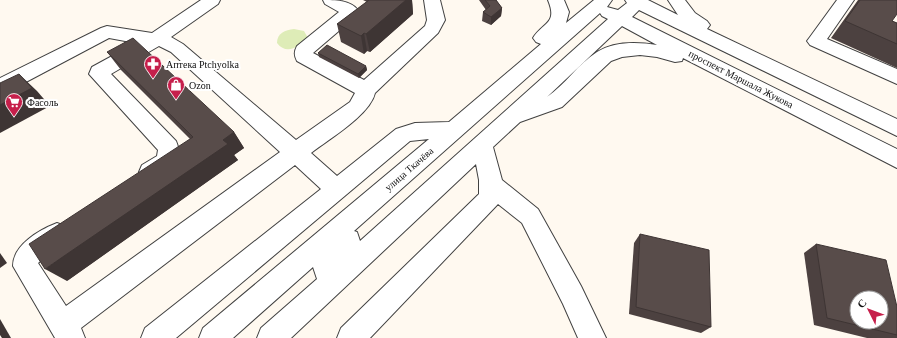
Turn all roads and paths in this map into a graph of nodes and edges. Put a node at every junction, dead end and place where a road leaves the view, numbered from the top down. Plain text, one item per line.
1 (212, 0) edge
2 (331, 0) edge
3 (432, 0) edge
4 (556, 0) edge
5 (676, 0) edge
6 (846, 0) edge
7 (637, 1) edge
8 (595, 2) edge
9 (620, 18) junction
10 (155, 40) junction
11 (523, 70) junction
12 (781, 72) junction
13 (897, 78) edge
14 (368, 82) junction
15 (0, 87) edge
16 (771, 94) junction
17 (488, 100) junction
18 (512, 118) junction
19 (897, 128) edge
20 (454, 130) junction
21 (853, 136) junction
22 (897, 137) edge
23 (295, 152) junction
24 (475, 152) junction
25 (897, 159) edge
26 (420, 160) junction
27 (135, 182) edge
28 (491, 184) junction
29 (337, 189) junction
30 (72, 224) edge
31 (339, 276) junction
32 (69, 335) edge
33 (155, 338) edge
34 (213, 338) edge
35 (271, 338) edge
36 (351, 338) edge
37 (592, 338) edge

1 - 10 street
2 - 14 street
3 - 14 street
4 - 17 street
5 - 12 street
6 - 13 street
7 - 9 street
7 - 12 street
8 - 9 street, проспект Маршала Жукова
8 - 11 street, улица Ткачёва
9 - 16 street, проспект Маршала Жукова
9 - 18 street
10 - 15 street
10 - 23 street
10 - 27 street
11 - 17 street, улица Ткачёва
11 - 24 street
12 - 19 street
14 - 23 street
16 - 18 street
16 - 21 street, проспект Маршала Жукова
17 - 20 street, улица Ткачёва
18 - 24 street
20 - 26 street, улица Ткачёва
20 - 29 street
21 - 22 street
21 - 25 street, проспект Маршала Жукова
23 - 29 street
23 - 32 street
24 - 28 street
24 - 31 street
26 - 31 street
26 - 34 street, улица Ткачёва
28 - 36 street
28 - 37 street
29 - 33 street
30 - 32 street
31 - 35 street

